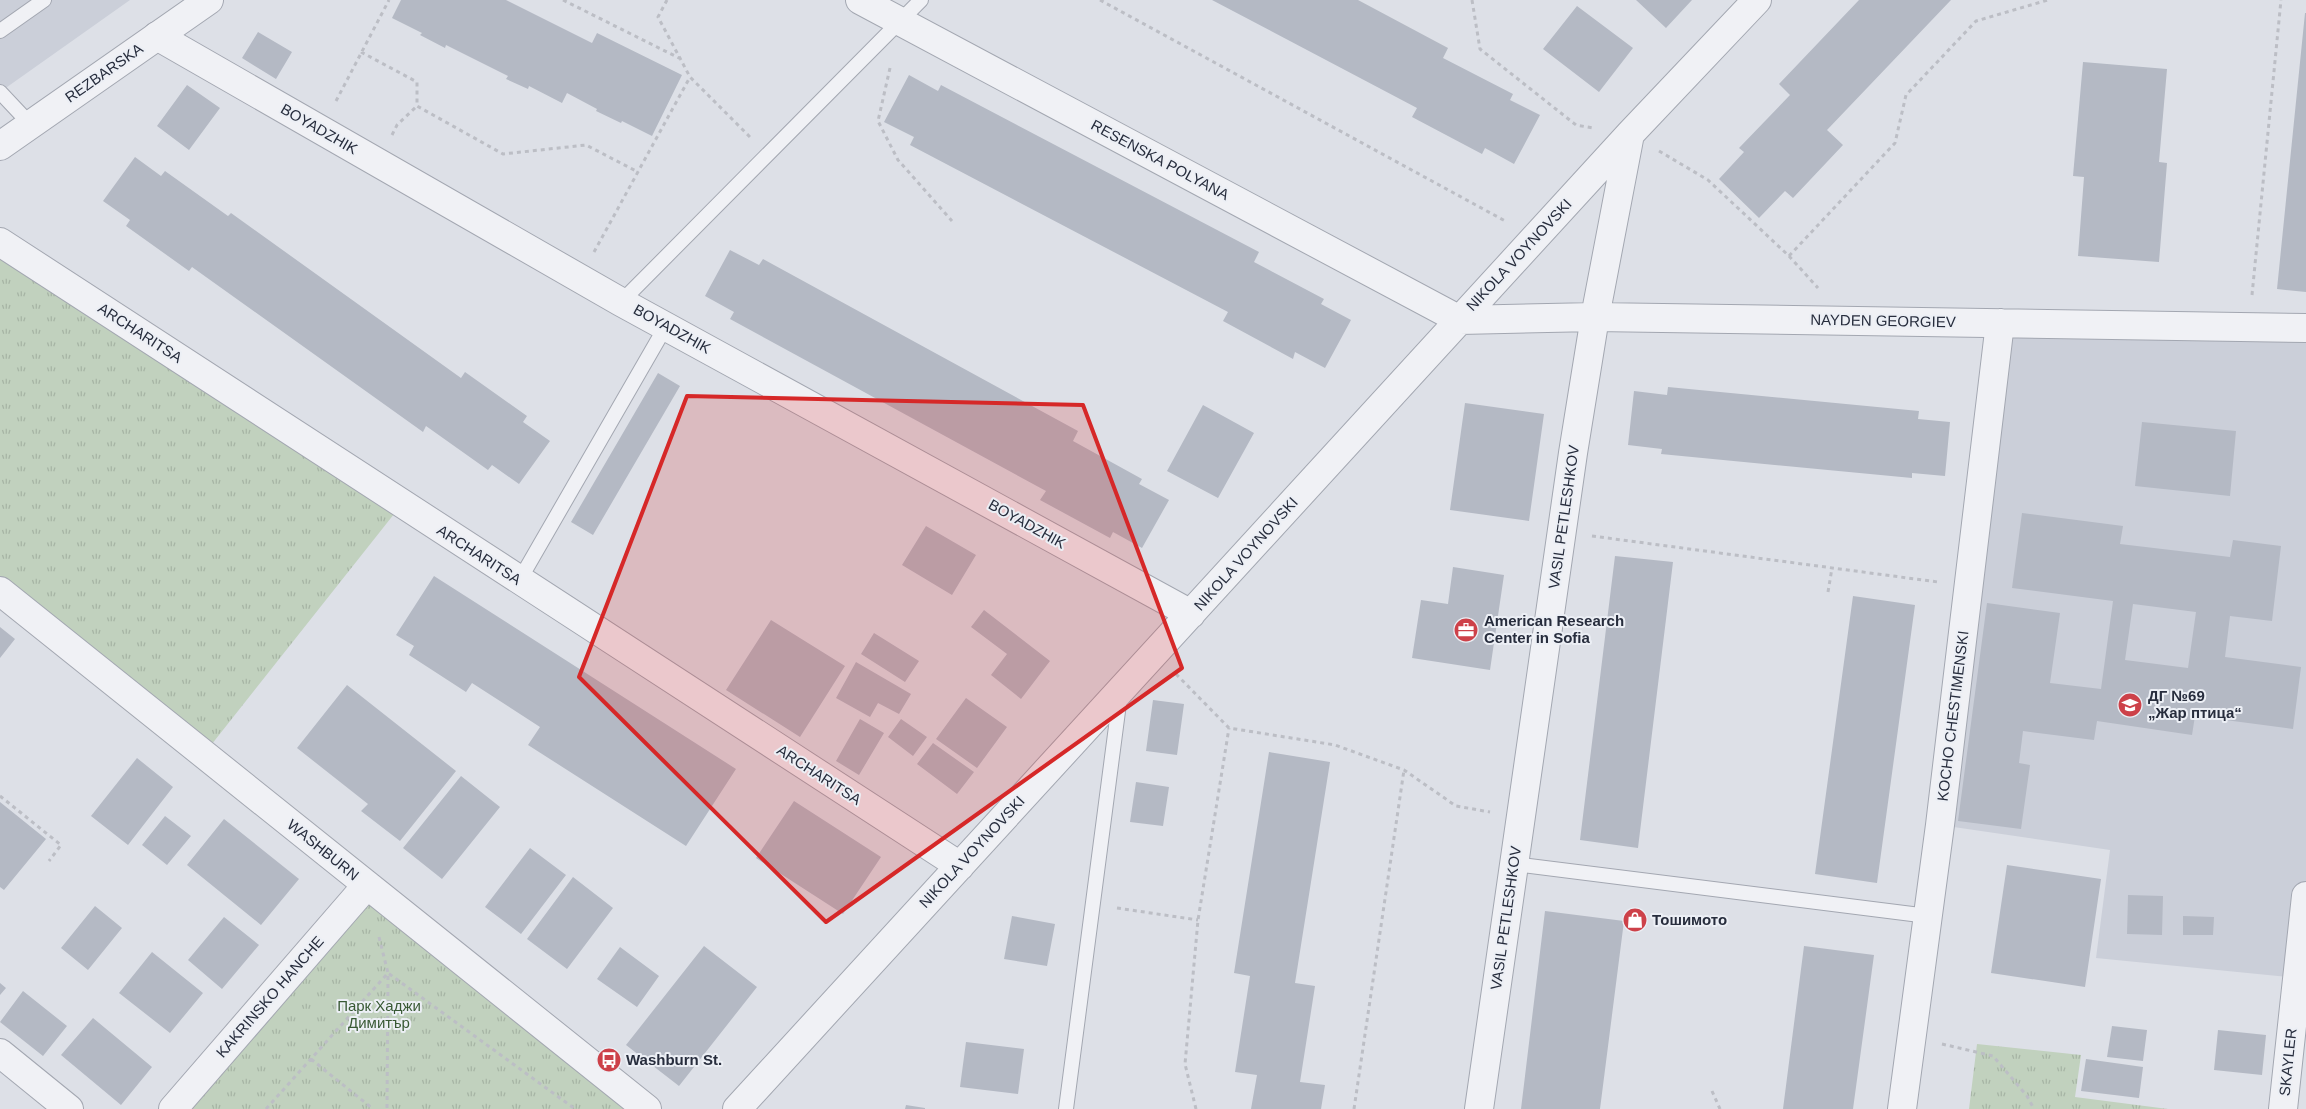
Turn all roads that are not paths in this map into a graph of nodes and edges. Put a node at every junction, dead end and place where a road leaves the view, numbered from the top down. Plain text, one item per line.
1 (44, 0) edge
2 (209, 0) edge
3 (860, 0) edge
4 (921, 0) edge
5 (1756, 0) edge
6 (899, 22) junction
7 (0, 32) edge
8 (157, 36) junction
9 (0, 92) edge
10 (31, 125) junction
11 (1630, 134) junction
12 (0, 146) edge
13 (0, 242) edge
14 (622, 302) junction
15 (1595, 317) junction
16 (1460, 320) junction
17 (2000, 323) junction
18 (666, 326) junction
19 (2306, 328) edge
20 (520, 581) junction
21 (0, 591) edge
22 (1191, 614) junction
23 (1121, 690) junction
24 (1514, 864) junction
25 (960, 866) junction
26 (367, 885) junction
27 (2306, 896) edge
28 (1928, 916) junction
29 (0, 1054) edge
30 (69, 1109) edge
31 (173, 1109) edge
32 (647, 1109) edge
33 (737, 1109) edge
34 (1066, 1109) edge
35 (1479, 1109) edge
36 (1902, 1109) edge
37 (2283, 1109) edge

1 - 7 lane
2 - 8 street, REZBARSKA
3 - 6 street, RESENSKA POLYANA
4 - 6 lane
5 - 11 street, NIKOLA VOYNOVSKI
6 - 14 lane
6 - 16 street, RESENSKA POLYANA
8 - 10 street, REZBARSKA
8 - 14 street, BOYADZHIK
9 - 10 lane
10 - 12 street, REZBARSKA
11 - 15 street, VASIL PETLESHKOV
11 - 16 street, NIKOLA VOYNOVSKI
13 - 20 street, ARCHARITSA
14 - 18 street, BOYADZHIK
15 - 16 street, NAYDEN GEORGIEV
15 - 17 street, NAYDEN GEORGIEV
15 - 24 street, VASIL PETLESHKOV
16 - 22 street, NIKOLA VOYNOVSKI
17 - 19 street, NAYDEN GEORGIEV
17 - 28 street, KOCHO CHESTIMENSKI
18 - 20 lane
18 - 22 street, BOYADZHIK
20 - 25 street, ARCHARITSA
21 - 26 street, WASHBURN
22 - 23 street, NIKOLA VOYNOVSKI
23 - 25 street, NIKOLA VOYNOVSKI
23 - 34 lane
24 - 28 lane
24 - 35 street, VASIL PETLESHKOV
25 - 33 street, NIKOLA VOYNOVSKI
26 - 31 street, KAKRINSKO HANCHE
26 - 32 street, WASHBURN
27 - 37 street, SKAYLER
28 - 36 street, KOCHO CHESTIMENSKI
29 - 30 street

